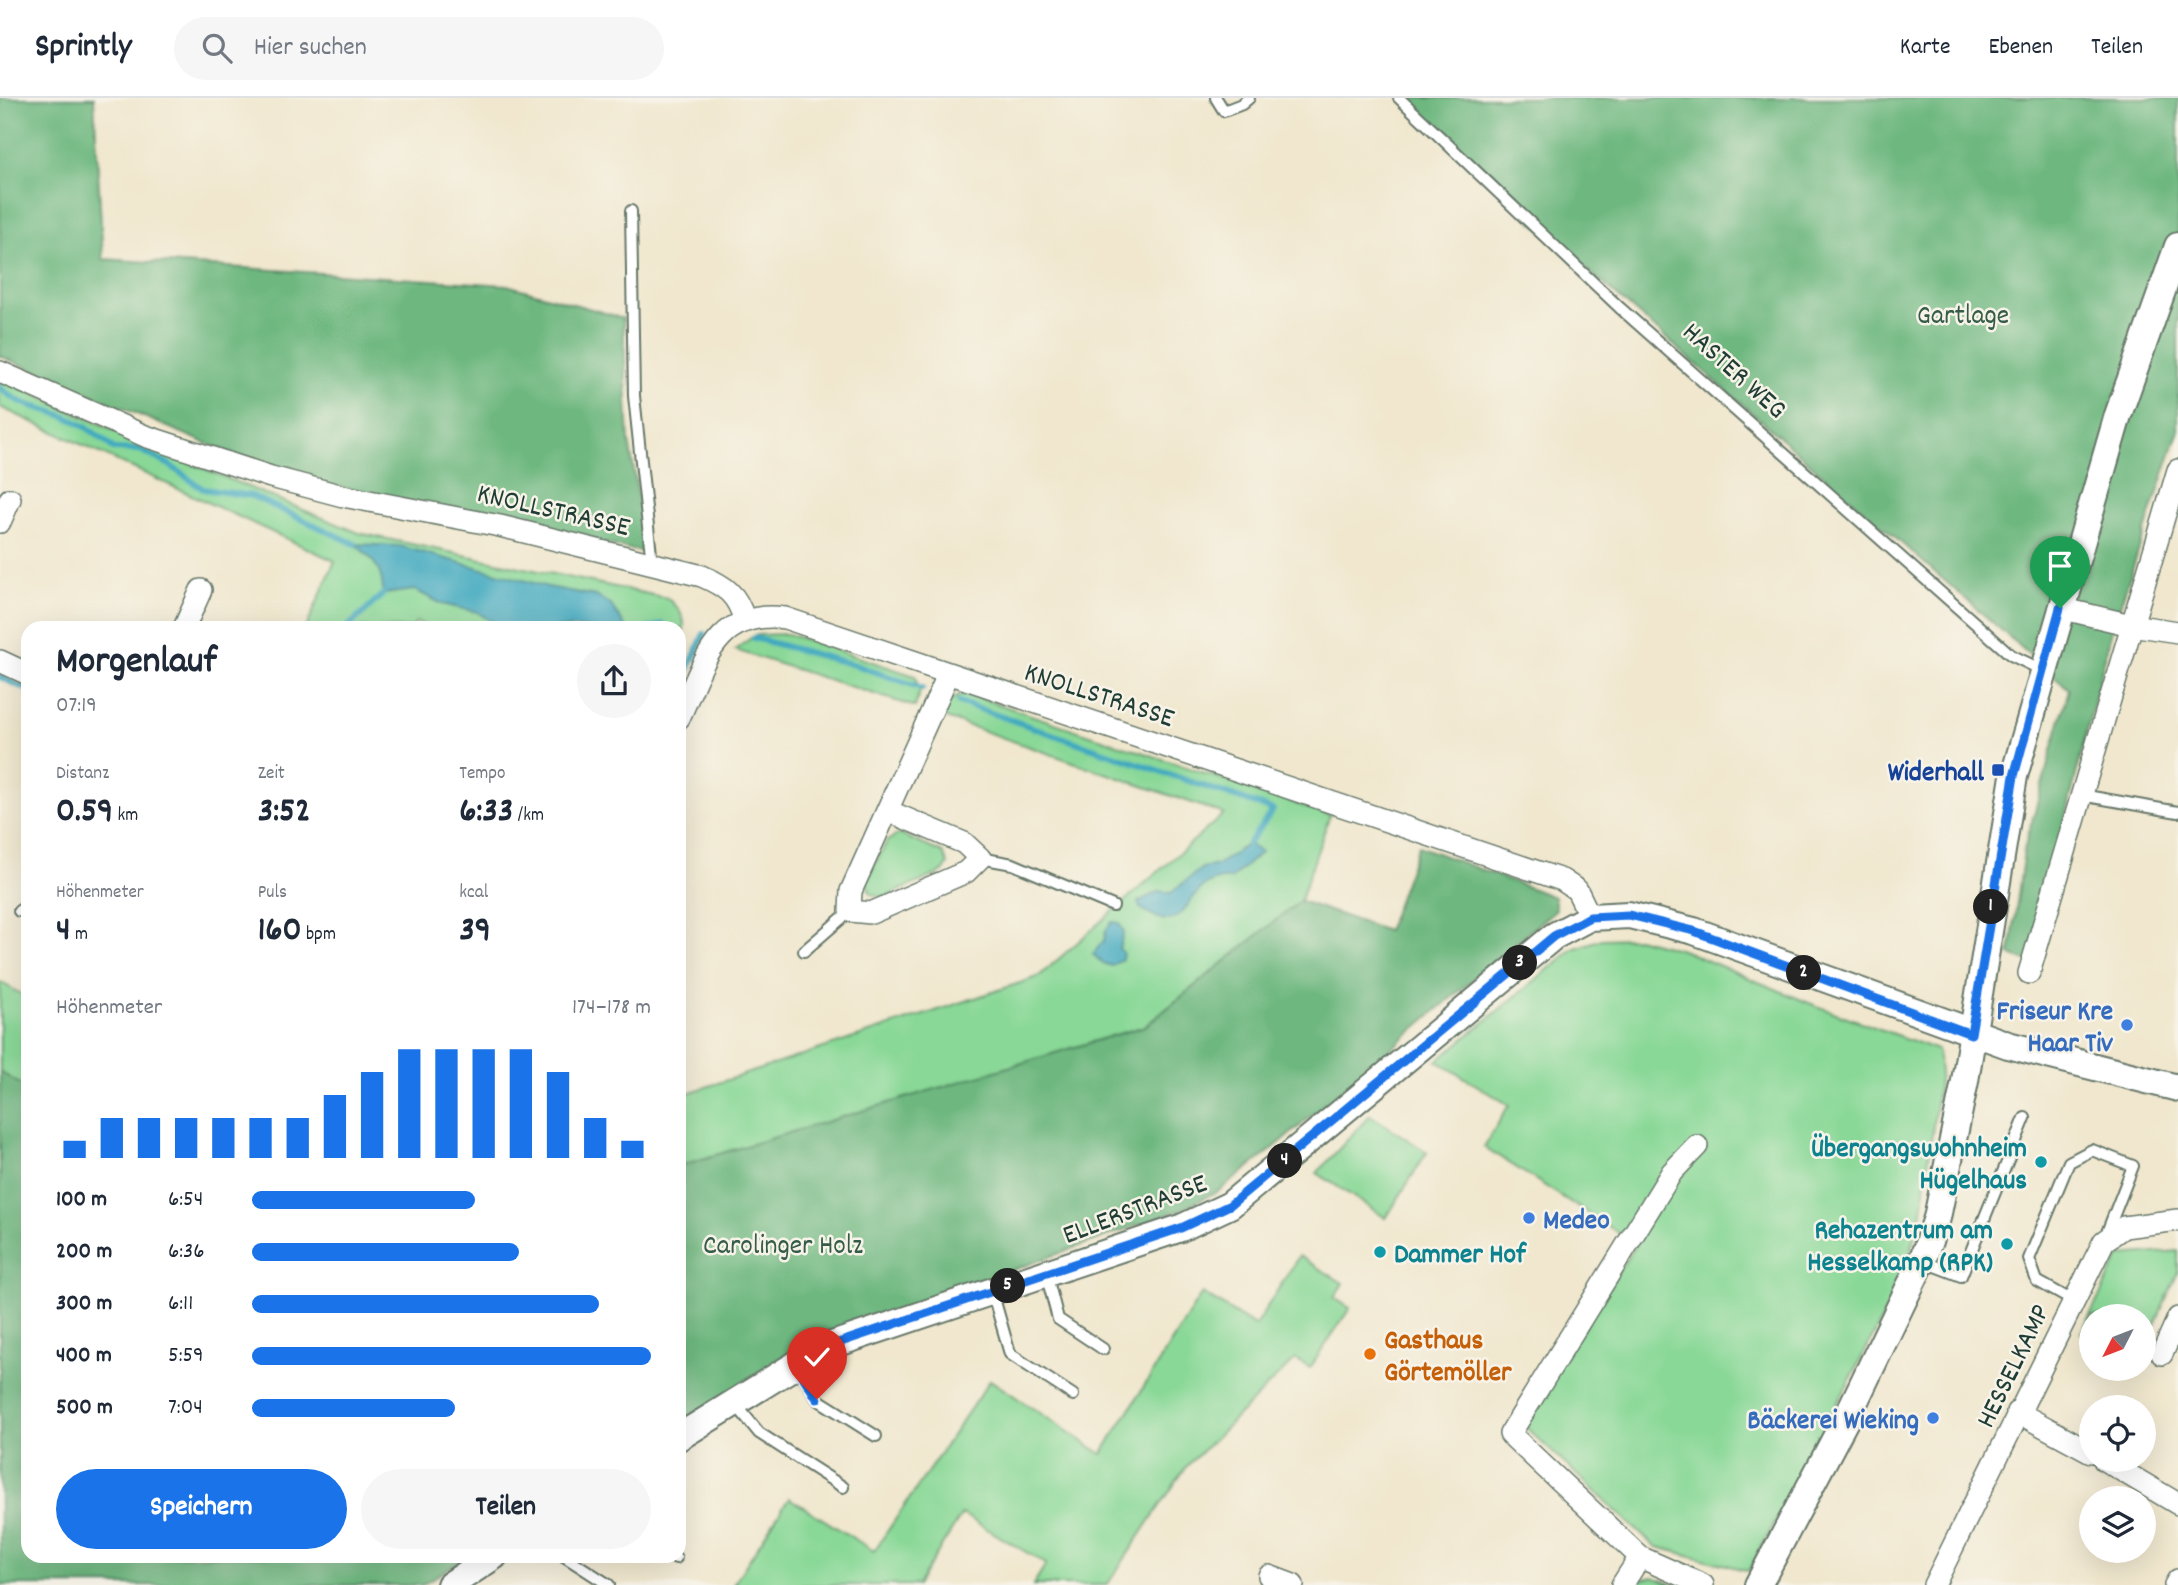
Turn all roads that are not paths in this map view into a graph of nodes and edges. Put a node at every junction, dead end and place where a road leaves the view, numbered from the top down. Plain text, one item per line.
1 (1216, 98) edge
2 (1250, 98) edge
3 (1399, 98) edge
4 (631, 211) dead end
5 (2178, 246) edge
6 (0, 372) edge
7 (2178, 470) edge
8 (10, 499) dead end
9 (0, 522) edge
10 (652, 564) junction
11 (201, 590) dead end
12 (2060, 608) junction
13 (744, 619) junction
14 (187, 621) edge
15 (2131, 625) junction
16 (2178, 632) edge
17 (0, 661) edge
18 (21, 671) edge
19 (2044, 671) junction
20 (948, 675) junction
21 (686, 703) edge
22 (2081, 795) junction
23 (888, 811) junction
24 (2178, 811) edge
25 (980, 858) junction
26 (1113, 905) dead end
27 (850, 911) junction
28 (1590, 917) junction
29 (804, 951) dead end
30 (2029, 974) dead end
31 (1971, 1034) junction
32 (2178, 1088) edge
33 (2025, 1118) dead end
34 (1697, 1146) dead end
35 (2178, 1220) edge
36 (2104, 1241) junction
37 (1922, 1261) junction
38 (1046, 1273) junction
39 (992, 1291) junction
40 (2073, 1301) junction
41 (2178, 1318) edge
42 (1103, 1349) dead end
43 (2162, 1354) dead end
44 (795, 1363) junction
45 (1073, 1395) dead end
46 (734, 1402) junction
47 (2017, 1412) junction
48 (686, 1433) edge
49 (876, 1436) dead end
50 (2079, 1446) edge
51 (2124, 1472) edge
52 (844, 1487) dead end
53 (2178, 1504) edge
54 (1640, 1557) junction
55 (483, 1563) edge
56 (575, 1563) edge
57 (1269, 1576) dead end
58 (2178, 1580) edge
59 (450, 1585) edge
60 (609, 1585) edge
61 (1293, 1585) edge
62 (1622, 1585) edge
63 (1703, 1585) edge
64 (1758, 1585) edge
65 (1934, 1585) edge
66 (2175, 1585) edge

1 - 2 lane
3 - 19 lane, HASTER WEG
4 - 10 lane
5 - 12 street
6 - 10 street, KNOLLSTRASSE
7 - 15 street
8 - 9 street
10 - 13 street, KNOLLSTRASSE
11 - 14 street
12 - 15 street
12 - 19 street
13 - 20 street, KNOLLSTRASSE
13 - 21 street
15 - 16 street
15 - 22 street
17 - 18 street
19 - 31 street
20 - 23 street
20 - 28 street, KNOLLSTRASSE
22 - 24 lane
22 - 30 street
23 - 25 street
23 - 27 street
25 - 26 lane
25 - 27 street
27 - 29 lane
28 - 31 street
28 - 38 street, ELLERSTRASSE
31 - 32 street
31 - 37 street
33 - 37 lane
34 - 54 street
35 - 36 street
36 - 40 street, HESSELKAMP
36 - 40 lane
37 - 64 street
38 - 39 street, ELLERSTRASSE
38 - 42 lane
39 - 44 street, ELLERSTRASSE
39 - 45 lane
40 - 47 street, HESSELKAMP
41 - 43 street
44 - 46 street, ELLERSTRASSE
44 - 49 lane
46 - 48 street, ELLERSTRASSE
46 - 52 lane
47 - 50 street
47 - 65 street, HESSELKAMP
51 - 53 street
54 - 62 street
54 - 63 street
55 - 59 street
56 - 60 lane
57 - 61 street
58 - 66 street

